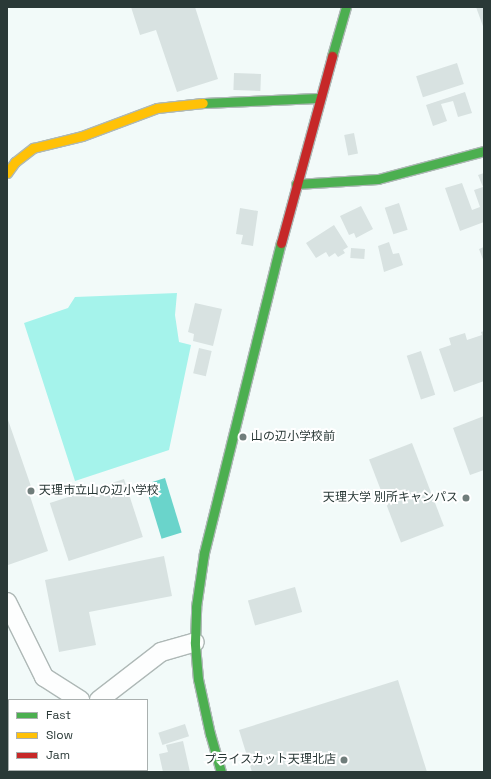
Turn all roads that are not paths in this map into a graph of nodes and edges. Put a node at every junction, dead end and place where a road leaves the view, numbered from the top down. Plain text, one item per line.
1 (346, 7) edge
2 (319, 98) junction
3 (484, 151) edge
4 (7, 173) edge
5 (296, 184) junction
6 (7, 602) edge
7 (195, 642) junction
8 (78, 699) edge
9 (100, 699) edge
10 (222, 772) edge

1 - 2 street
2 - 4 street
2 - 5 street
3 - 5 street
5 - 7 street
6 - 8 street
7 - 9 street
7 - 10 street

